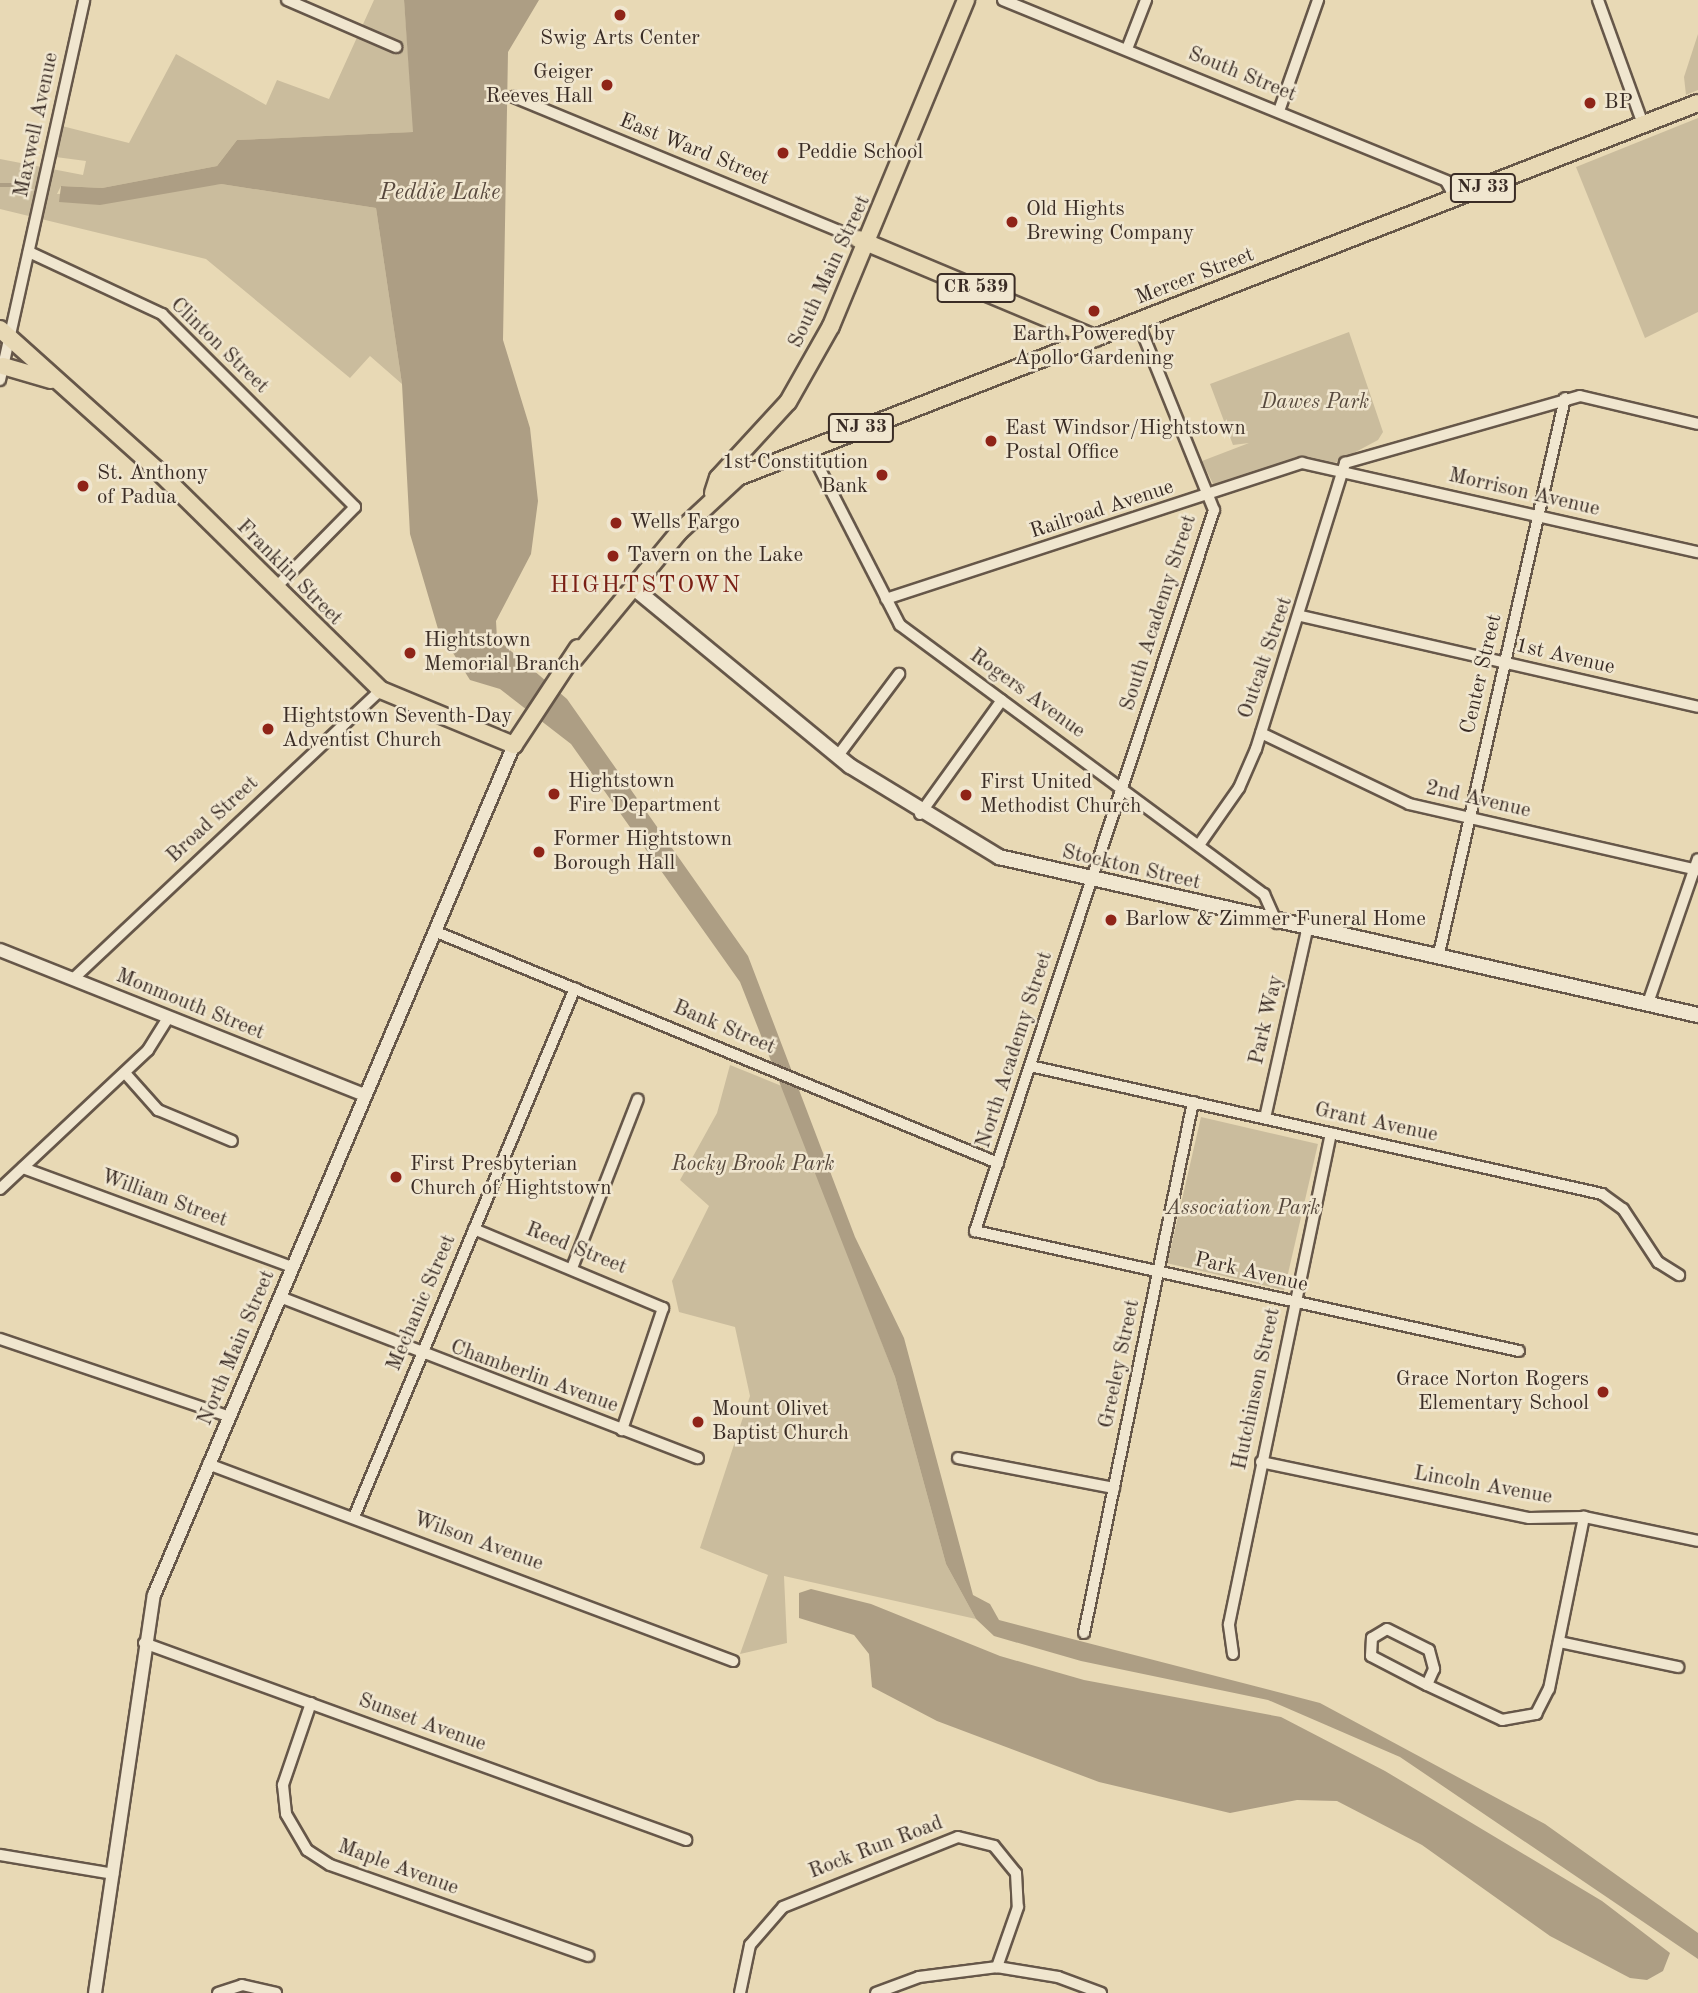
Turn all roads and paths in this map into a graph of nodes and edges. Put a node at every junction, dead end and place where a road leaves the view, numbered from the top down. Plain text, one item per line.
1 (84, 0) edge
2 (287, 0) edge
3 (966, 0) edge
4 (1003, 0) edge
5 (1146, 0) edge
6 (1318, 0) edge
7 (1598, 0) edge
8 (396, 47) dead end
9 (1127, 49) junction
10 (514, 97) dead end
11 (1698, 103) edge
12 (1279, 111) junction
13 (1643, 124) junction
14 (1456, 199) junction
15 (863, 241) junction
16 (29, 252) junction
17 (1138, 322) junction
18 (5, 333) edge
19 (1095, 338) junction
20 (2, 373) edge
21 (64, 386) junction
22 (1565, 398) junction
23 (1698, 424) edge
24 (809, 448) junction
25 (1341, 471) junction
26 (1212, 493) junction
27 (711, 498) junction
28 (1537, 516) junction
29 (1698, 552) edge
30 (275, 588) junction
31 (634, 588) junction
32 (887, 599) junction
33 (1301, 616) junction
34 (1505, 663) junction
35 (900, 674) dead end
36 (381, 690) junction
37 (1002, 700) junction
38 (1698, 707) edge
39 (531, 717) junction
40 (1261, 733) junction
41 (492, 739) junction
42 (514, 746) junction
43 (837, 757) junction
44 (1122, 788) junction
45 (920, 815) junction
46 (1469, 818) junction
47 (1199, 845) junction
48 (1697, 866) edge
49 (1091, 882) junction
50 (1278, 923) junction
51 (1307, 929) junction
52 (434, 931) junction
53 (0, 950) edge
54 (1438, 958) junction
55 (73, 979) junction
56 (575, 988) junction
57 (1648, 1003) junction
58 (1698, 1015) edge
59 (168, 1018) junction
60 (1030, 1066) junction
61 (125, 1073) junction
62 (365, 1095) junction
63 (638, 1099) dead end
64 (1193, 1102) junction
65 (1265, 1118) junction
66 (1331, 1133) junction
67 (232, 1141) dead end
68 (998, 1163) junction
69 (23, 1168) junction
70 (0, 1189) edge
71 (474, 1229) junction
72 (975, 1231) joint
73 (292, 1267) junction
74 (572, 1268) junction
75 (1157, 1272) junction
76 (1679, 1275) dead end
77 (280, 1297) junction
78 (1295, 1303) junction
79 (0, 1339) edge
80 (1519, 1351) dead end
81 (421, 1355) junction
82 (228, 1416) junction
83 (622, 1430) junction
84 (698, 1458) dead end
85 (958, 1458) dead end
86 (1261, 1462) junction
87 (208, 1464) junction
88 (1114, 1488) junction
89 (354, 1517) junction
90 (1584, 1517) junction
91 (1698, 1542) edge
92 (1084, 1633) dead end
93 (1559, 1642) junction
94 (144, 1643) junction
95 (1233, 1654) dead end
96 (733, 1661) dead end
97 (1678, 1667) dead end
98 (1427, 1685) junction
99 (311, 1703) junction
100 (686, 1840) dead end
101 (0, 1855) edge
102 (113, 1874) junction
103 (588, 1956) dead end
104 (997, 1967) junction
105 (95, 1993) edge
106 (218, 1993) edge
107 (276, 1993) edge
108 (740, 1993) edge
109 (876, 1993) edge
110 (1101, 1993) edge

1 - 16 street, Maxwell Avenue
2 - 8 street
3 - 15 main road, South Main Street
4 - 9 street, South Street
5 - 9 street
6 - 12 street
7 - 13 street
9 - 12 street, South Street
10 - 15 street, East Ward Street
11 - 13 main road, Mercer Street / NJ 33
12 - 14 street, South Street
13 - 14 main road, Mercer Street / NJ 33
14 - 17 main road, Mercer Street / NJ 33
15 - 19 main road, CR 539
15 - 27 main road, South Main Street
16 - 18 street, Maxwell Avenue
16 - 30 street, Clinton Street
17 - 19 main road, Mercer Street / NJ 33
17 - 26 street, South Academy Street
18 - 20 street, Maxwell Avenue
18 - 21 main road, Franklin Street
19 - 24 main road, Mercer Street / NJ 33
20 - 21 main road
21 - 30 main road, Franklin Street
22 - 23 street
22 - 25 street
22 - 28 street, Center Street
24 - 27 main road, Mercer Street / NJ 33
24 - 32 street, Rogers Avenue
25 - 26 street, Railroad Avenue
25 - 28 street, Morrison Avenue
25 - 33 street, Outcalt Street
26 - 32 street, Railroad Avenue
26 - 44 street, South Academy Street
27 - 31 main road, NJ 33
28 - 29 street, Morrison Avenue
28 - 34 street, Center Street
30 - 36 main road, Franklin Street
31 - 39 main road, NJ 33
31 - 43 main road, Stockton Street
32 - 37 street, Rogers Avenue
33 - 34 street, 1st Avenue
33 - 40 street, Outcalt Street
34 - 38 street, 1st Avenue
34 - 46 street, Center Street
35 - 43 street
36 - 41 main road, Franklin Street
36 - 55 street, Broad Street
37 - 44 street, Rogers Avenue
37 - 45 street
39 - 41 main road
39 - 42 main road, NJ 33
40 - 46 street, 2nd Avenue
40 - 47 street, Outcalt Street
41 - 42 main road, Franklin Street
42 - 52 street, North Main Street
43 - 45 main road, Stockton Street
44 - 47 street, Rogers Avenue
44 - 49 street, South Academy Street
45 - 49 main road, Stockton Street
46 - 48 street, 2nd Avenue
46 - 54 street, Center Street
47 - 50 street, Rogers Avenue
48 - 57 street
49 - 50 main road, Stockton Street
49 - 60 street, North Academy Street
50 - 51 main road, Stockton Street
51 - 54 main road, Stockton Street
51 - 65 street, Park Way
52 - 56 street, Bank Street
52 - 62 street, North Main Street
53 - 55 street, Monmouth Street
54 - 57 main road, Stockton Street
55 - 59 street, Monmouth Street
56 - 68 street, Bank Street
56 - 71 street, Mechanic Street
57 - 58 main road, Stockton Street
59 - 61 street
59 - 62 street, Monmouth Street
60 - 64 street, Grant Avenue
60 - 68 street, North Academy Street
61 - 67 street
61 - 69 street
62 - 73 street, North Main Street
63 - 74 street
64 - 65 street, Grant Avenue
64 - 75 street, Greeley Street
65 - 66 street, Grant Avenue
66 - 76 street, Grant Avenue
66 - 78 street, Hutchinson Street
68 - 72 street, North Academy Street
69 - 70 street
69 - 73 street, William Street
71 - 74 street, Reed Street
71 - 81 street, Mechanic Street
72 - 75 street, Park Avenue
73 - 77 street, North Main Street
74 - 83 street, Reed Street
75 - 78 street, Park Avenue
75 - 88 street, Greeley Street
77 - 81 street, Chamberlin Avenue
77 - 82 street, North Main Street
78 - 80 street, Park Avenue
78 - 86 street, Hutchinson Street
79 - 82 street
81 - 83 street, Chamberlin Avenue
81 - 89 street, Mechanic Street
82 - 87 street, North Main Street
83 - 84 street, Chamberlin Avenue
85 - 88 street
86 - 90 street, Lincoln Avenue
86 - 95 street, Hutchinson Street
87 - 89 street, Wilson Avenue
87 - 94 street, North Main Street
88 - 92 street, Greeley Street
89 - 96 street, Wilson Avenue
90 - 91 street, Lincoln Avenue
90 - 93 street
93 - 97 street
93 - 98 street
94 - 99 street, Sunset Avenue
94 - 102 street, North Main Street
98 - 98 street
99 - 100 street, Sunset Avenue
99 - 103 street, Maple Avenue
101 - 102 street
102 - 105 street, North Main Street
104 - 108 street, Rock Run Road
104 - 109 street
104 - 110 street
106 - 107 street

